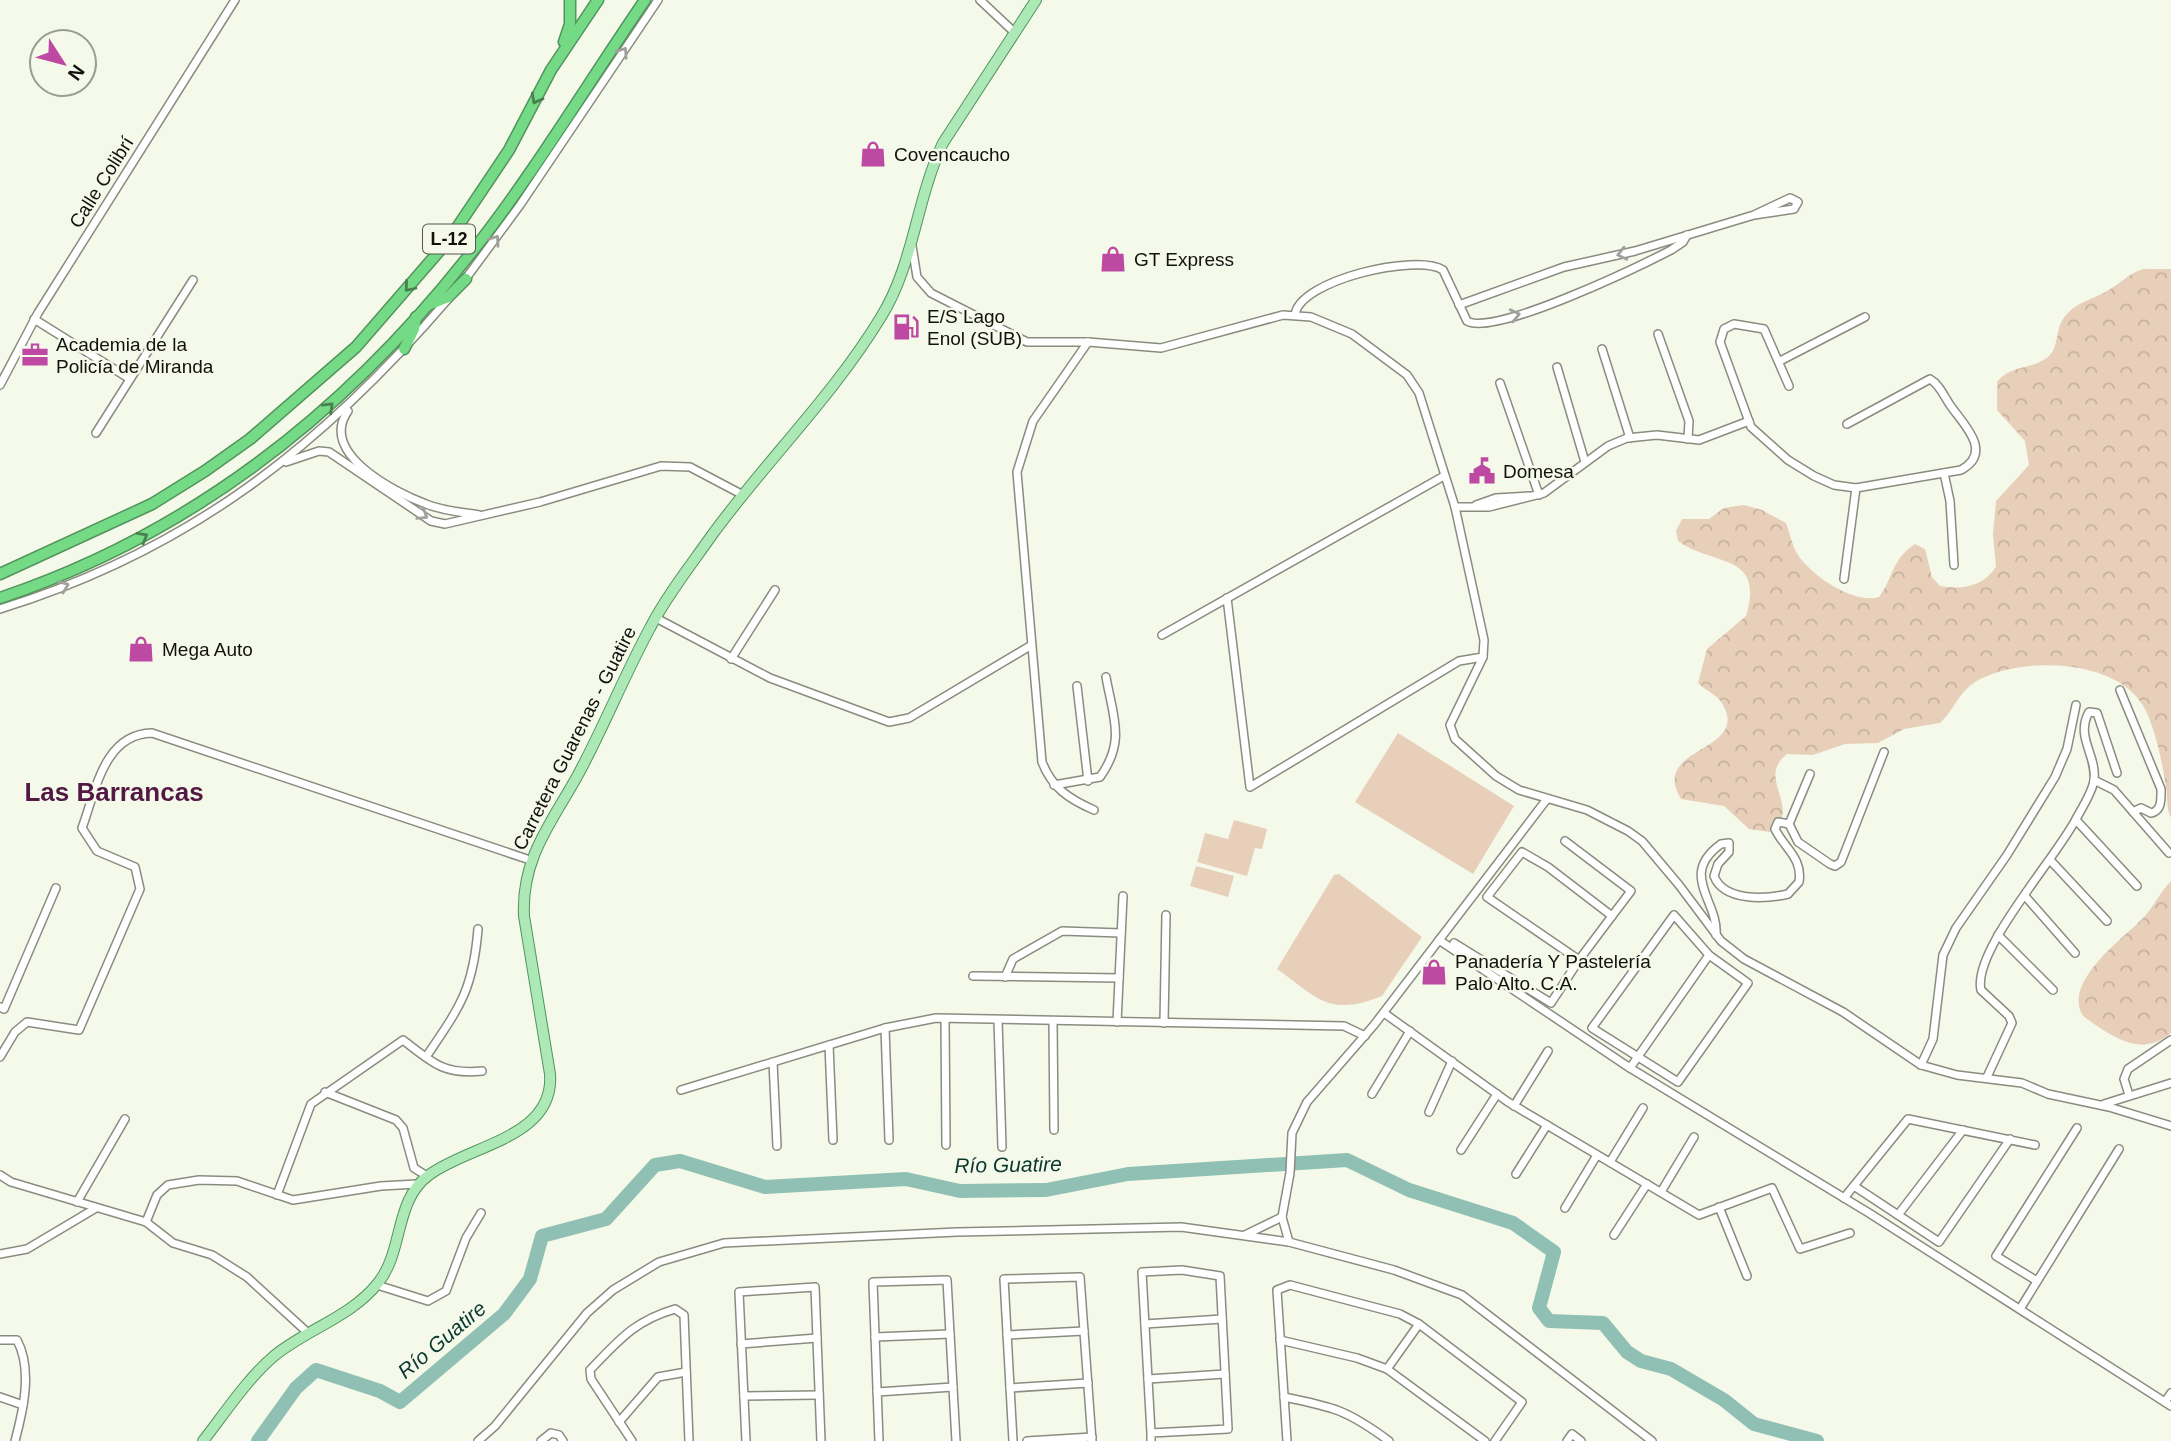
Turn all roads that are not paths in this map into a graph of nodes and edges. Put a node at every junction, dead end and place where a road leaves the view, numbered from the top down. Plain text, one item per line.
1 (235, 0) edge
2 (570, 0) edge
3 (598, 0) edge
4 (645, 0) edge
5 (658, 0) edge
6 (980, 0) edge
7 (1036, 0) edge
8 (1014, 32) junction
9 (551, 70) junction
10 (1754, 215) junction
11 (1687, 235) junction
12 (912, 239) junction
13 (466, 279) junction
14 (193, 280) dead end
15 (1459, 304) junction
16 (425, 306) junction
17 (1295, 315) junction
18 (416, 317) junction
19 (1865, 317) dead end
20 (34, 319) junction
21 (1658, 334) dead end
22 (1088, 342) junction
23 (404, 349) junction
24 (1602, 349) dead end
25 (1780, 361) junction
26 (1557, 368) dead end
27 (130, 379) junction
28 (1500, 383) dead end
29 (0, 385) edge
30 (1789, 386) dead end
31 (358, 396) junction
32 (1749, 421) junction
33 (1847, 424) dead end
34 (96, 433) dead end
35 (1630, 438) junction
36 (1688, 439) junction
37 (1585, 462) junction
38 (279, 464) junction
39 (1944, 473) junction
40 (1444, 476) junction
41 (1856, 488) junction
42 (743, 495) junction
43 (1539, 495) junction
44 (1455, 507) junction
45 (483, 516) junction
46 (1954, 565) dead end
47 (0, 574) edge
48 (1844, 579) dead end
49 (775, 590) dead end
50 (0, 598) edge
51 (1227, 598) junction
52 (0, 609) edge
53 (656, 618) junction
54 (1162, 635) dead end
55 (1030, 646) junction
56 (1483, 657) junction
57 (731, 659) junction
58 (1106, 677) dead end
59 (1077, 686) dead end
60 (2120, 690) dead end
61 (2076, 705) dead end
62 (1884, 752) dead end
63 (2117, 773) dead end
64 (1810, 774) dead end
65 (2094, 779) junction
66 (1088, 781) junction
67 (1054, 785) junction
68 (1547, 799) junction
69 (1094, 810) dead end
70 (2133, 812) junction
71 (2076, 820) junction
72 (1789, 824) junction
73 (1565, 841) dead end
74 (2169, 853) dead end
75 (530, 860) junction
76 (2051, 861) junction
77 (2137, 886) dead end
78 (56, 888) dead end
79 (1477, 890) junction
80 (1123, 896) dead end
81 (2025, 896) junction
82 (1487, 897) junction
83 (1166, 915) dead end
84 (1612, 916) junction
85 (2107, 921) dead end
86 (478, 929) dead end
87 (1121, 933) junction
88 (1716, 935) junction
89 (1998, 935) junction
90 (1439, 940) junction
91 (1454, 943) dead end
92 (2075, 953) dead end
93 (1709, 955) junction
94 (1579, 960) junction
95 (974, 976) dead end
96 (1004, 977) junction
97 (1119, 978) junction
98 (2053, 990) dead end
99 (0, 1007) edge
100 (1384, 1013) junction
101 (945, 1018) junction
102 (998, 1020) junction
103 (1053, 1021) junction
104 (1117, 1022) junction
105 (1164, 1023) junction
106 (885, 1028) junction
107 (1410, 1031) junction
108 (1365, 1036) junction
109 (2171, 1040) edge
110 (829, 1045) junction
111 (1548, 1051) dead end
112 (1638, 1056) junction
113 (0, 1057) edge
114 (425, 1057) junction
115 (1452, 1061) junction
116 (773, 1062) junction
117 (1921, 1065) junction
118 (1630, 1068) junction
119 (482, 1072) dead end
120 (1987, 1077) junction
121 (2171, 1083) edge
122 (681, 1090) dead end
123 (325, 1092) junction
124 (1372, 1094) dead end
125 (1497, 1094) junction
126 (2129, 1095) junction
127 (1514, 1105) junction
128 (2100, 1105) junction
129 (1643, 1108) dead end
130 (1429, 1112) dead end
131 (125, 1119) dead end
132 (1547, 1125) junction
133 (2171, 1126) edge
134 (2077, 1128) dead end
135 (1054, 1130) dead end
136 (1963, 1130) junction
137 (1694, 1137) dead end
138 (2010, 1139) junction
139 (833, 1140) dead end
140 (889, 1140) dead end
141 (2035, 1144) dead end
142 (946, 1145) dead end
143 (777, 1146) dead end
144 (1002, 1147) dead end
145 (2119, 1149) dead end
146 (1461, 1150) dead end
147 (1597, 1155) junction
148 (1610, 1162) junction
149 (1516, 1174) dead end
150 (0, 1175) edge
151 (427, 1176) junction
152 (1647, 1184) junction
153 (418, 1185) junction
154 (1854, 1186) junction
155 (1661, 1192) junction
156 (277, 1195) junction
157 (1844, 1198) junction
158 (78, 1202) junction
159 (1719, 1207) junction
160 (96, 1208) junction
161 (1565, 1208) dead end
162 (481, 1213) dead end
163 (1898, 1215) junction
164 (1282, 1217) junction
165 (146, 1222) junction
166 (1850, 1233) dead end
167 (1614, 1235) dead end
168 (1245, 1236) junction
169 (1289, 1242) junction
170 (0, 1254) edge
171 (1747, 1276) dead end
172 (2037, 1281) junction
173 (377, 1285) junction
174 (2020, 1309) junction
175 (1222, 1319) junction
176 (1145, 1324) junction
177 (1419, 1324) junction
178 (1084, 1331) junction
179 (308, 1333) junction
180 (950, 1334) junction
181 (1007, 1335) junction
182 (875, 1337) junction
183 (817, 1338) junction
184 (1, 1340) edge
185 (1280, 1340) junction
186 (741, 1344) junction
187 (1387, 1369) junction
188 (686, 1372) junction
189 (1225, 1374) junction
190 (1148, 1379) junction
191 (1088, 1383) junction
192 (953, 1387) junction
193 (1010, 1388) junction
194 (877, 1392) junction
195 (2171, 1393) edge
196 (819, 1395) junction
197 (744, 1396) junction
198 (0, 1397) edge
199 (1283, 1397) junction
200 (2168, 1404) edge
201 (23, 1405) junction
202 (620, 1422) junction
203 (1151, 1437) edge
204 (1092, 1439) edge
205 (15, 1441) edge
206 (203, 1441) edge
207 (478, 1441) edge
208 (541, 1441) edge
209 (563, 1441) edge
210 (632, 1441) edge
211 (689, 1441) edge
212 (746, 1441) edge
213 (821, 1441) edge
214 (879, 1441) edge
215 (956, 1441) edge
216 (1013, 1441) edge
217 (1027, 1441) edge
218 (1287, 1441) edge
219 (1389, 1441) edge
220 (1485, 1441) edge
221 (1495, 1441) edge
222 (1567, 1441) edge
223 (1581, 1441) edge
224 (1652, 1441) edge

1 - 20 street, Calle Colibrí
2 - 9 highway
3 - 9 highway, L-12
4 - 16 highway, L-12
13 -> 5 street, L-12
6 - 8 street
7 - 8 main road, Carretera Guarenas - Guatire
8 - 12 main road, Carretera Guarenas - Guatire
9 -> 47 highway, L-12
10 - 10 street
10 - 11 street
11 -> 15 street
15 -> 11 street
12 - 22 street
12 - 42 main road, Carretera Guarenas - Guatire
13 - 16 highway
13 - 23 street, L-12
14 - 27 street
15 - 17 street
16 - 18 highway, L-12
17 - 22 street
17 - 40 street
18 - 23 highway
50 -> 18 highway, L-12
19 - 25 street
20 - 27 street
20 - 29 street, Calle Colibrí
21 - 36 street
22 - 55 street
23 - 31 street, L-12
24 - 35 street
25 - 30 street
25 - 32 street
26 - 37 street
27 - 34 street
28 - 43 street
31 - 38 street, L-12
31 - 45 street
32 - 36 street
32 - 41 street
33 - 39 street
35 - 36 street
35 - 37 street
37 - 43 street
38 -> 45 street
52 -> 38 street, L-12
39 - 41 street
39 - 46 street
40 - 44 street
40 - 51 street
41 - 48 street
42 - 45 street
42 - 53 main road, Carretera Guarenas - Guatire
43 - 44 street
44 - 56 street
49 - 57 street
51 - 54 street
51 - 56 street
53 - 57 street
53 - 75 main road, Carretera Guarenas - Guatire
55 - 57 street
55 - 67 street
56 - 68 street
58 - 66 street
59 - 66 street
60 - 70 street
61 - 117 street
62 - 72 street
63 - 65 street
64 - 72 street
65 - 70 street
65 - 71 street
66 - 67 street
67 - 69 street
68 - 79 street
68 - 88 street
70 - 74 street
71 - 76 street
71 - 77 street
72 - 88 street
73 - 84 street
75 - 113 street
75 - 151 main road, Carretera Guarenas - Guatire
76 - 81 street
76 - 85 street
78 - 99 street
79 - 82 street
79 - 90 street
80 - 87 street
81 - 89 street
81 - 92 street
82 - 84 street
82 - 94 street
83 - 105 street
84 - 94 street
86 - 114 street
87 - 96 street
87 - 97 street
88 - 117 street
89 - 98 street
89 - 120 street
90 - 100 street
90 - 118 street
91 - 94 street
93 - 112 street
93 - 112 street
93 - 112 street
95 - 96 street
96 - 97 street
97 - 104 street
100 - 107 street
100 - 108 street
101 - 102 street
101 - 106 street
101 - 142 street
102 - 103 street
102 - 144 street
103 - 104 street
103 - 135 street
104 - 105 street
105 - 108 street
106 - 110 street
106 - 140 street
107 - 115 street
107 - 124 street
108 - 164 street
109 - 126 street
110 - 116 street
110 - 139 street
111 - 127 street
112 - 118 street
114 - 119 street
114 - 123 street
115 - 125 street
115 - 130 street
116 - 122 street
116 - 143 street
117 - 120 street
118 - 157 street
120 - 128 street
121 - 126 street
123 - 151 street
123 - 156 street
125 - 127 street
125 - 146 street
126 - 128 street
127 - 132 street
128 - 133 street
129 - 148 street
131 - 158 street
132 - 147 street
132 - 149 street
134 - 172 street
136 - 138 street
136 - 154 street
136 - 163 street
137 - 155 street
138 - 141 street
138 - 163 street
145 - 172 street
147 - 148 street
147 - 161 street
148 - 152 street
150 - 158 street
151 - 153 main road, Carretera Guarenas - Guatire
152 - 155 street
152 - 167 street
153 - 156 street
153 - 173 main road, Carretera Guarenas - Guatire
154 - 157 street
154 - 163 street
155 - 159 street
156 - 165 street
157 - 174 street
158 - 160 street
159 - 166 street
159 - 171 street
160 - 165 street
160 - 170 street
162 - 173 street
164 - 168 street
164 - 169 street
165 - 179 street
168 - 169 street
168 - 207 street
169 - 224 street
172 - 174 street
173 - 179 main road, Carretera Guarenas - Guatire
174 - 200 street
175 - 176 street
175 - 176 street
175 - 189 street
176 - 190 street
177 - 185 street
177 - 187 street
177 - 221 street
178 - 181 street
178 - 181 street
178 - 191 street
179 - 206 main road, Carretera Guarenas - Guatire
180 - 182 street
180 - 182 street
180 - 192 street
181 - 193 street
182 - 194 street
183 - 186 street
183 - 186 street
183 - 196 street
184 - 201 street
185 - 187 street
185 - 199 street
186 - 197 street
187 - 220 street
188 - 202 street
188 - 202 street
188 - 211 street
189 - 190 street
189 - 203 street
190 - 203 street
191 - 193 street
191 - 204 street
192 - 194 street
192 - 215 street
193 - 216 street
194 - 214 street
195 - 200 street
196 - 197 street
196 - 213 street
197 - 212 street
198 - 201 street
199 - 218 street
199 - 219 street
201 - 205 street
202 - 210 street
204 - 217 street
208 - 209 street
222 - 223 street

